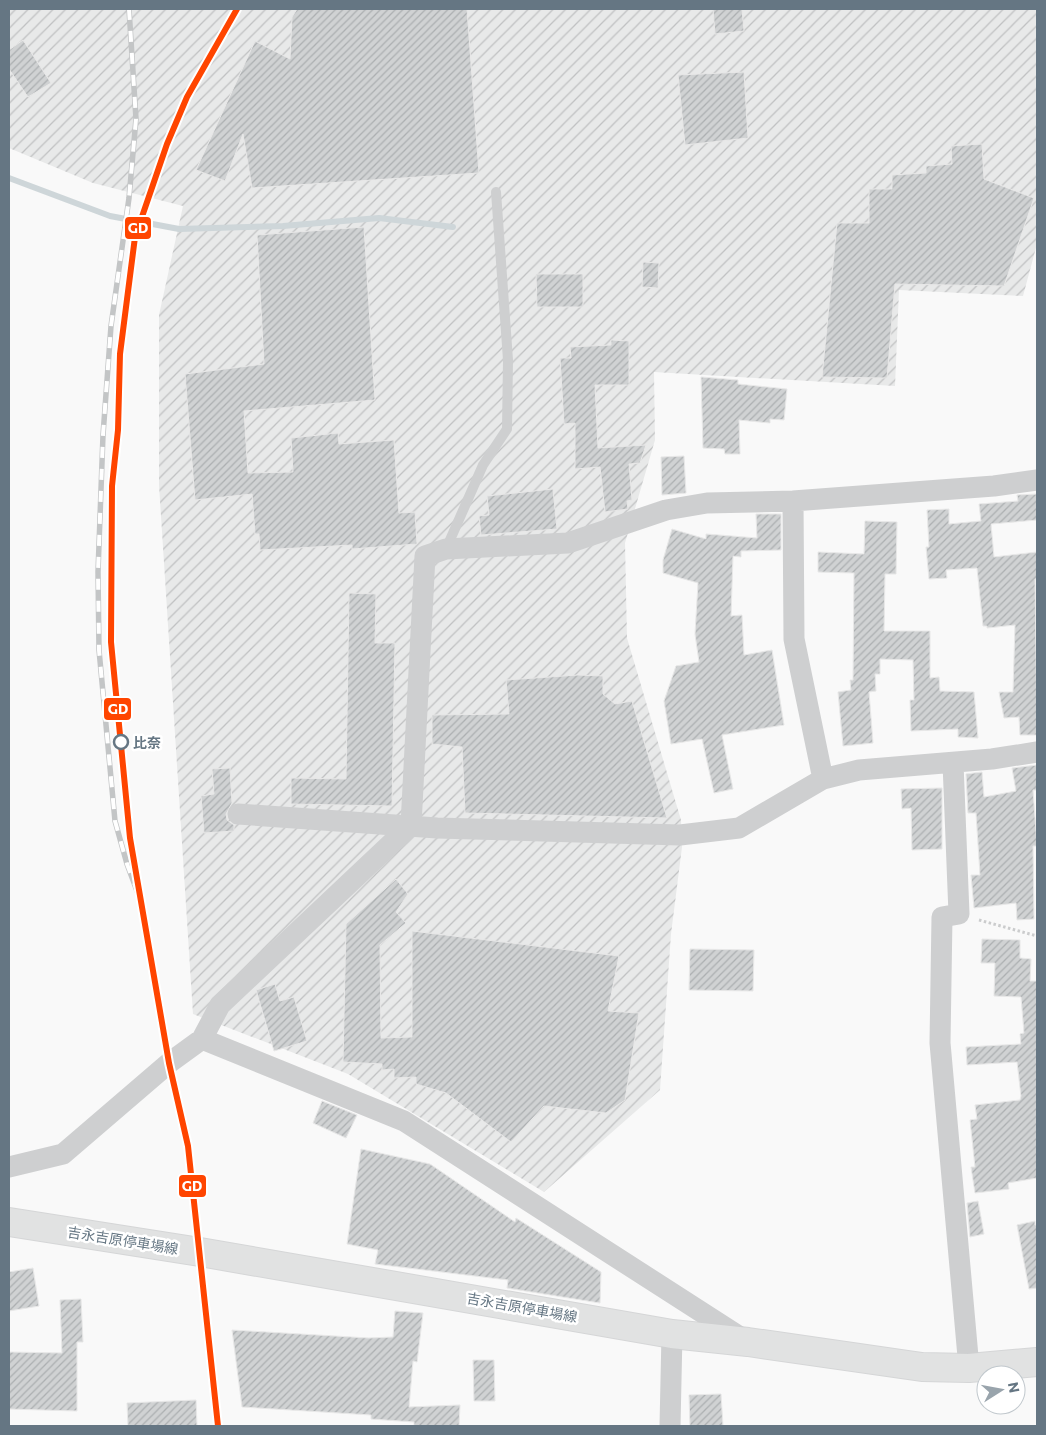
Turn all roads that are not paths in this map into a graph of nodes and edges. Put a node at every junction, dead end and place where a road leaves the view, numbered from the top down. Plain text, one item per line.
1 (496, 192) dead end
2 (1037, 480) edge
3 (793, 501) junction
4 (446, 549) junction
5 (1037, 752) edge
6 (953, 763) junction
7 (823, 779) junction
8 (238, 814) dead end
9 (411, 825) junction
10 (202, 1039) junction
11 (9, 1167) edge
12 (9, 1222) edge
13 (672, 1334) junction
14 (748, 1342) junction
15 (1037, 1362) edge
16 (969, 1368) junction
17 (670, 1426) edge

1 - 4 lane
2 - 3 street
3 - 4 street
3 - 7 street
4 - 9 street
5 - 6 street
6 - 7 street
6 - 16 street
7 - 9 street
8 - 9 street
9 - 10 street
10 - 11 street
10 - 14 street
12 - 13 main road, 吉永吉原停車場線
13 - 14 main road, 吉永吉原停車場線
13 - 17 street
14 - 16 main road, 吉永吉原停車場線
15 - 16 main road, 吉永吉原停車場線

